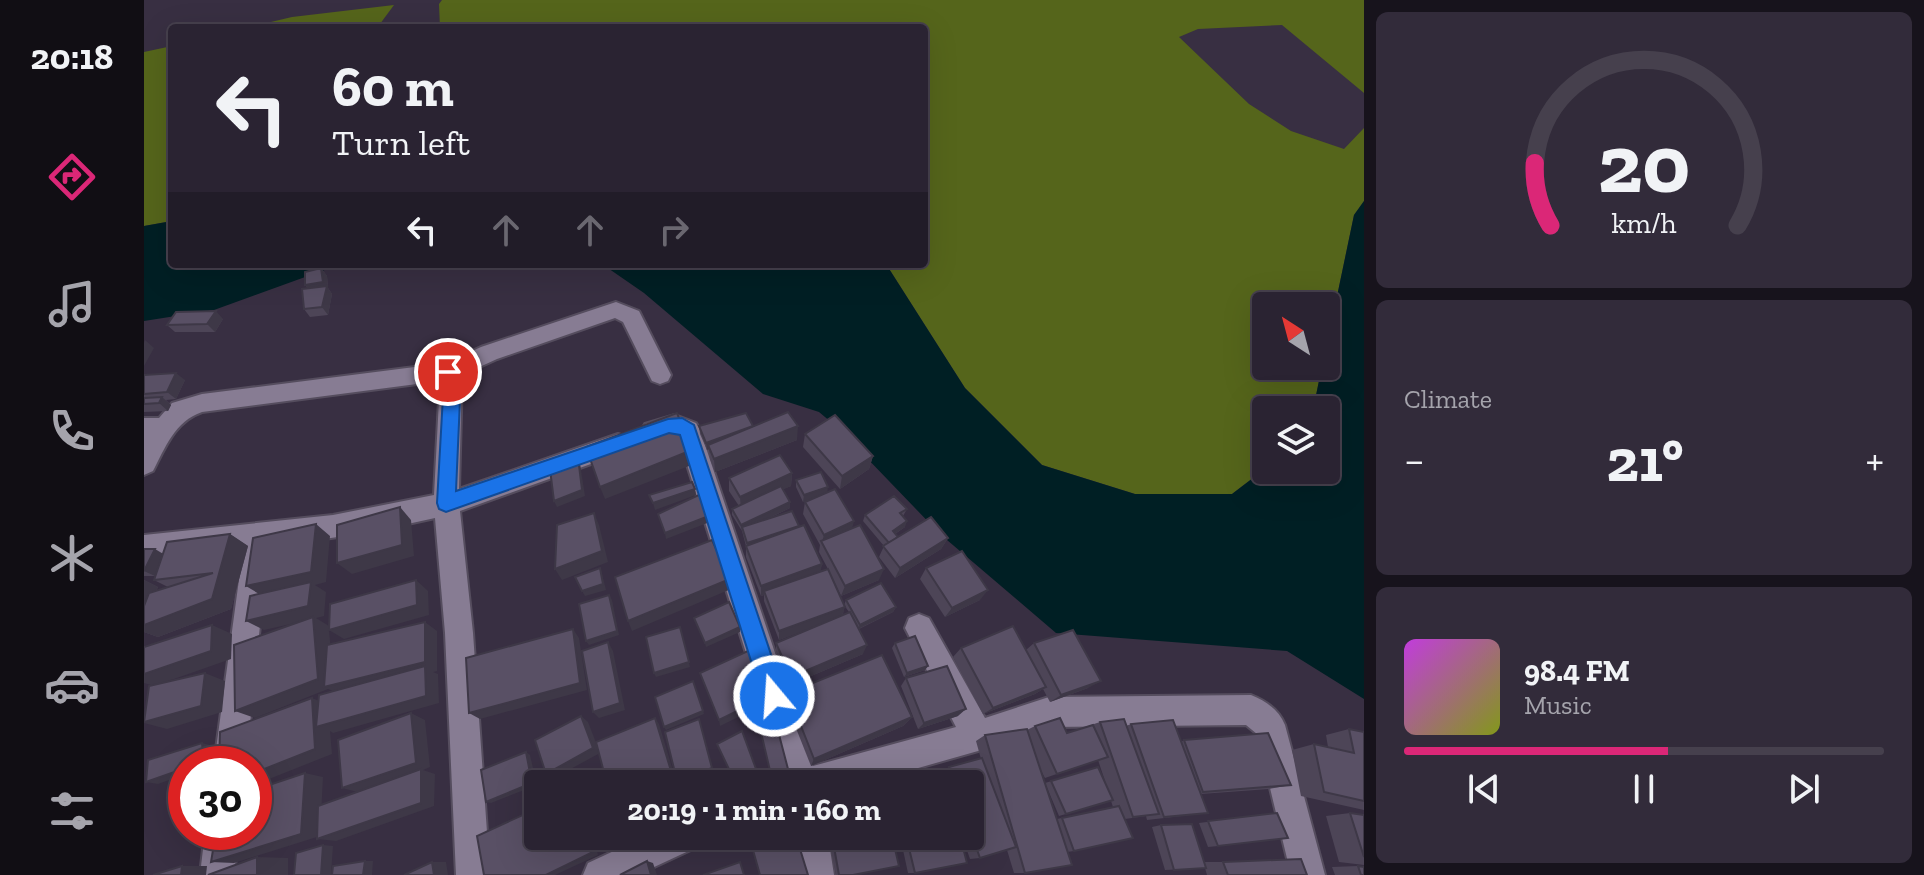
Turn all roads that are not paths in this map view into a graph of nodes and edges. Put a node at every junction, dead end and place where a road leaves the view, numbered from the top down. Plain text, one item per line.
1 (448, 372) junction
2 (660, 375) dead end
3 (152, 430) edge
4 (144, 464) edge
5 (446, 503) junction
6 (256, 538) junction
7 (144, 547) edge
8 (919, 628) dead end
9 (978, 736) junction
10 (232, 746) edge
11 (799, 770) edge
12 (855, 770) edge
13 (220, 850) edge
14 (653, 850) edge
15 (813, 850) edge
16 (217, 875) edge
17 (473, 875) edge
18 (600, 875) edge
19 (817, 875) edge
20 (1308, 875) edge

1 - 2 street
1 - 3 street
1 - 5 street
3 - 4 street
5 - 6 street
5 - 11 street
5 - 17 street
6 - 7 street
6 - 10 street
8 - 9 street
9 - 12 street
9 - 20 street
13 - 16 street
14 - 18 street
15 - 19 street

